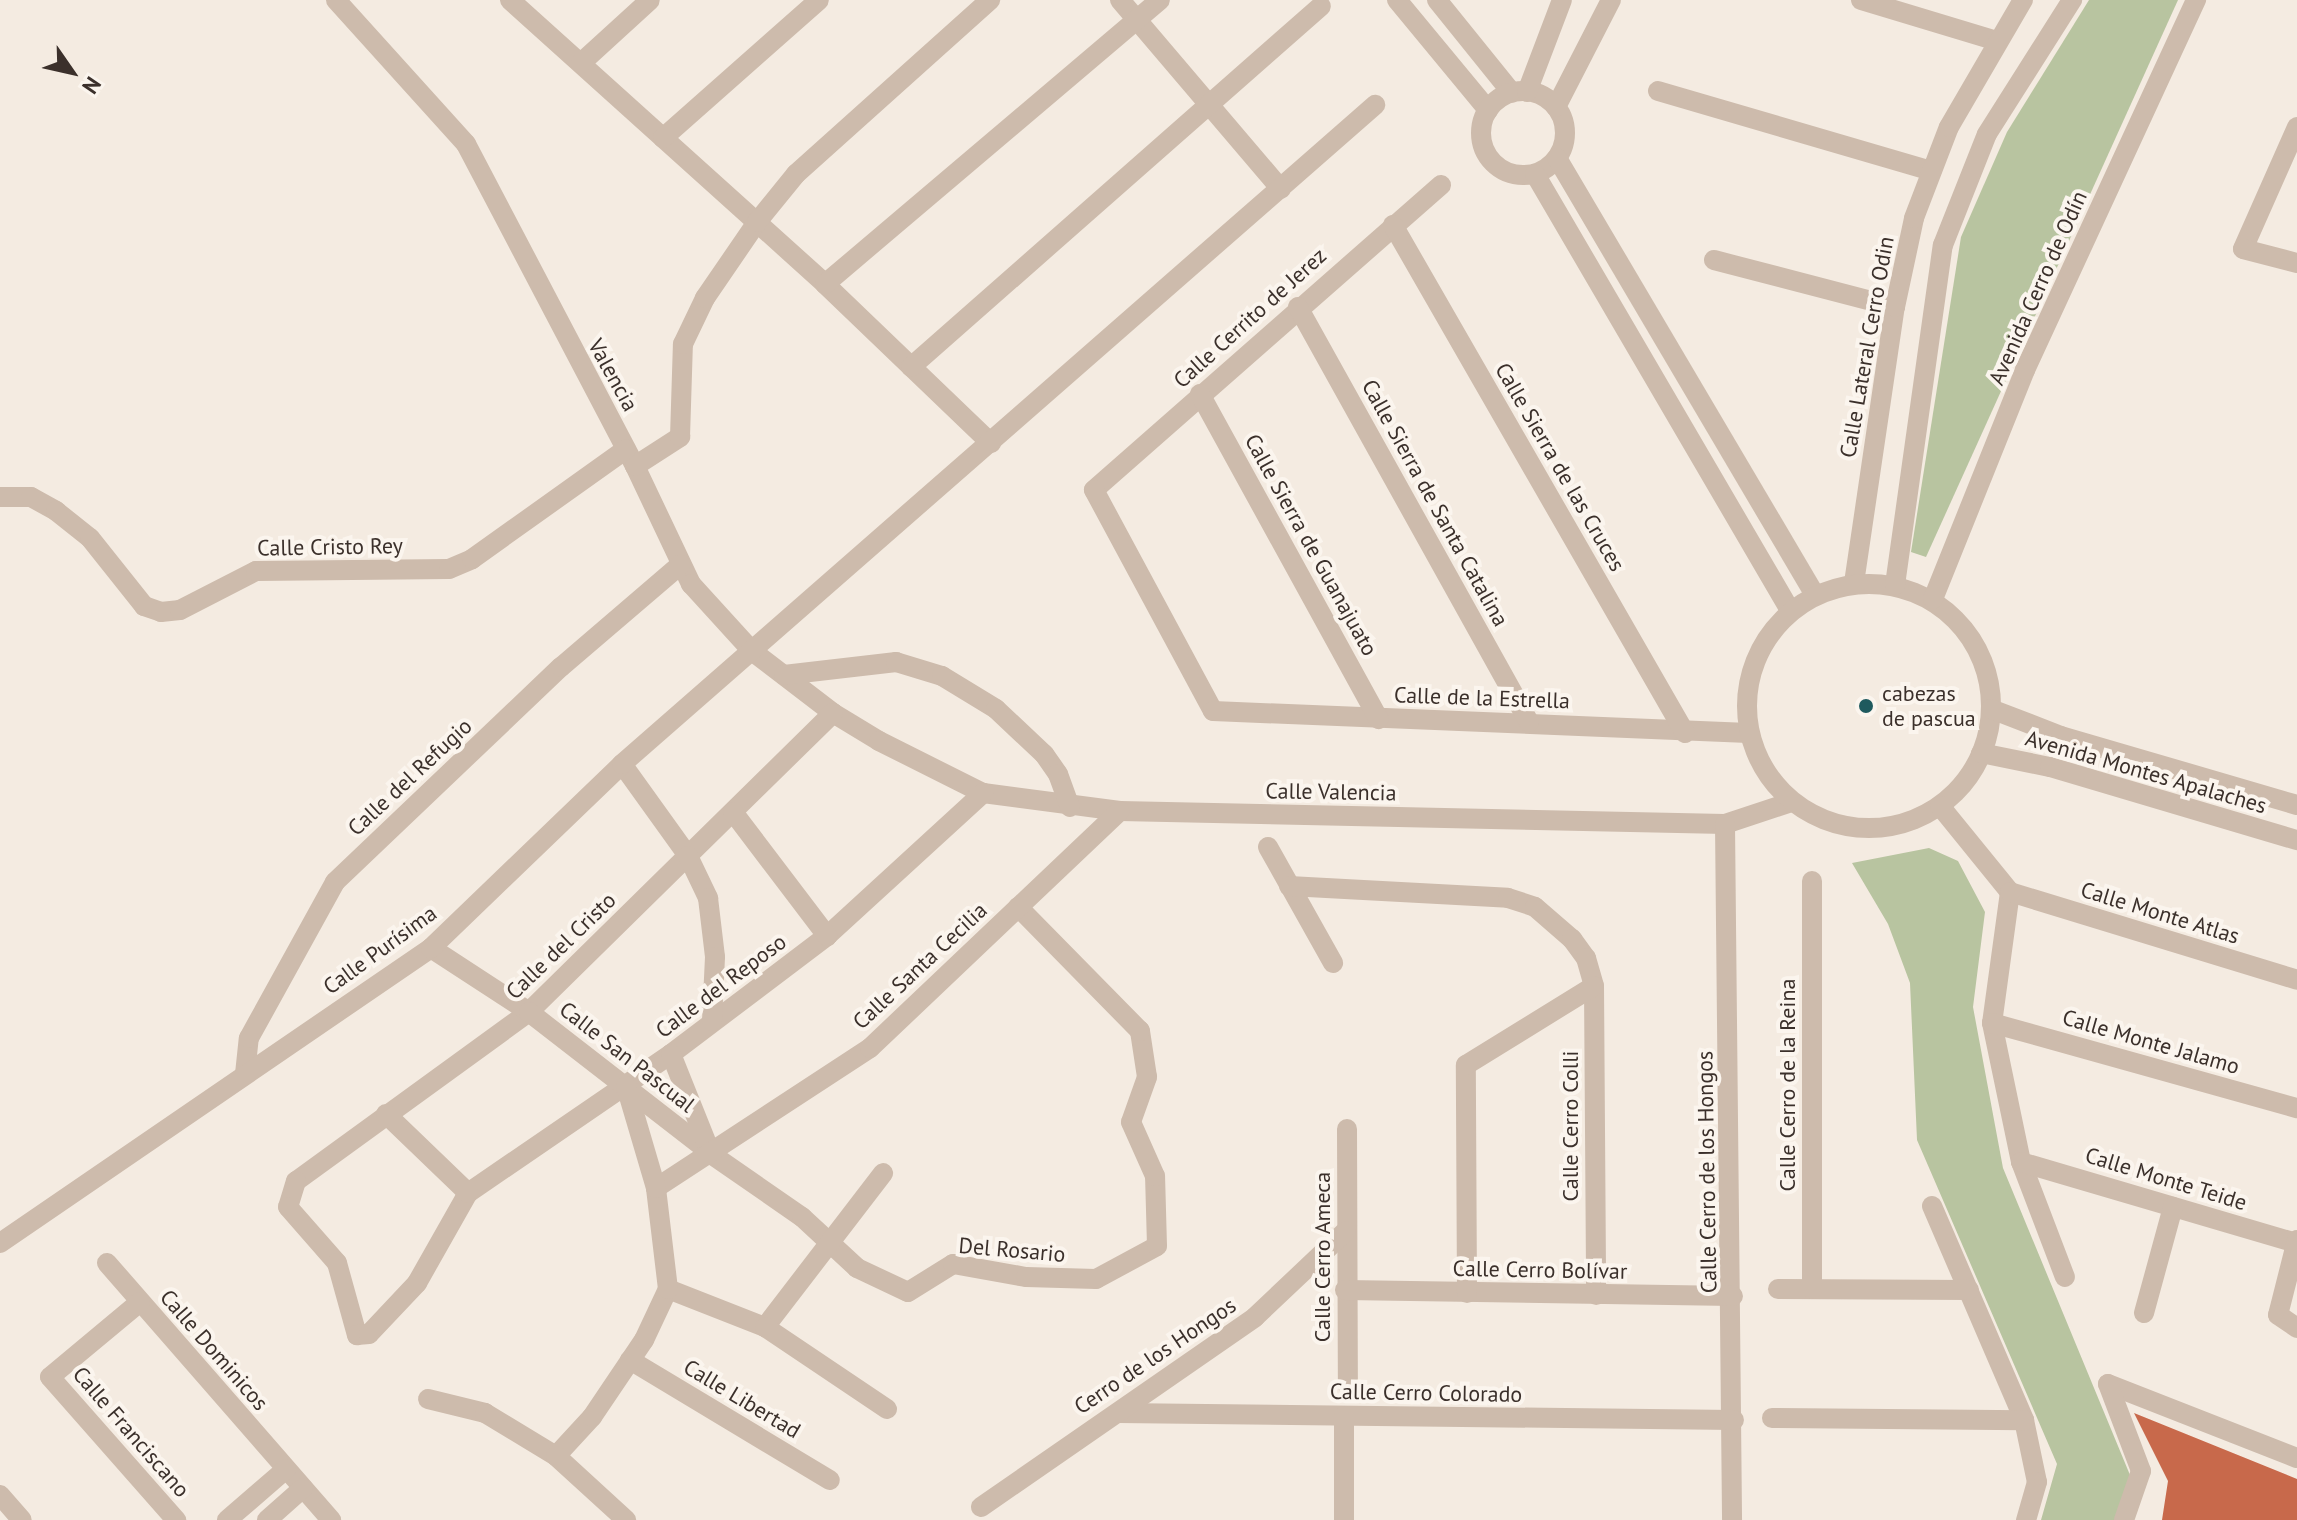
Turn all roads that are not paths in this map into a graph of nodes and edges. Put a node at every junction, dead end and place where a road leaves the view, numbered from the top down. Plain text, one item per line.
1 (336, 0) edge
2 (510, 0) edge
3 (650, 0) edge
4 (819, 0) edge
5 (990, 0) edge
6 (1120, 0) edge
7 (1160, 0) edge
8 (1397, 0) edge
9 (1437, 0) edge
10 (1562, 0) edge
11 (1611, 0) edge
12 (1861, 0) edge
13 (2023, 0) edge
14 (2072, 0) edge
15 (2196, 0) edge
16 (1321, 6) dead end
17 (1137, 20) junction
18 (1997, 41) junction
19 (581, 63) junction
20 (1658, 91) dead end
21 (1520, 92) junction
22 (1209, 104) junction
23 (1375, 105) dead end
24 (1556, 107) junction
25 (1488, 110) junction
26 (2297, 127) edge
27 (663, 138) junction
28 (1557, 158) junction
29 (1932, 171) junction
30 (1535, 174) junction
31 (1441, 185) dead end
32 (1281, 189) junction
33 (757, 222) junction
34 (1393, 225) junction
35 (1714, 260) dead end
36 (2297, 263) edge
37 (825, 284) junction
38 (1298, 307) junction
39 (1895, 307) junction
40 (911, 367) junction
41 (1200, 394) junction
42 (991, 443) junction
43 (631, 457) junction
44 (3, 496) edge
45 (680, 565) junction
46 (1854, 583) junction
47 (1895, 585) junction
48 (1815, 595) junction
49 (1933, 599) junction
50 (1791, 612) junction
51 (752, 651) junction
52 (784, 675) junction
53 (1991, 709) junction
54 (1213, 711) joint
55 (833, 713) junction
56 (1379, 719) junction
57 (1529, 722) junction
58 (1685, 733) junction
59 (1749, 733) junction
60 (879, 741) joint
61 (1981, 753) junction
62 (622, 764) junction
63 (983, 793) junction
64 (1791, 802) junction
65 (2297, 805) edge
66 (1940, 806) junction
67 (1070, 807) junction
68 (1120, 811) junction
69 (733, 812) junction
70 (1725, 824) junction
71 (2297, 840) edge
72 (1268, 847) dead end
73 (688, 856) junction
74 (1812, 881) dead end
75 (1289, 886) junction
76 (2010, 892) junction
77 (1018, 907) junction
78 (827, 936) junction
79 (431, 948) junction
80 (1333, 963) dead end
81 (2297, 980) edge
82 (1594, 986) junction
83 (529, 1012) junction
84 (712, 1021) junction
85 (1992, 1023) junction
86 (671, 1054) junction
87 (245, 1074) junction
88 (626, 1086) junction
89 (2297, 1108) edge
90 (386, 1114) junction
91 (1347, 1129) dead end
92 (711, 1154) junction
93 (2021, 1162) junction
94 (883, 1173) dead end
95 (656, 1188) junction
96 (468, 1193) junction
97 (1932, 1206) dead end
98 (2173, 1207) junction
99 (1346, 1231) junction
100 (831, 1241) junction
101 (2296, 1242) edge
102 (0, 1243) edge
103 (107, 1263) dead end
104 (2065, 1277) dead end
105 (668, 1289) junction
106 (1778, 1289) dead end
107 (1812, 1289) junction
108 (1345, 1290) junction
109 (1969, 1290) junction
110 (1467, 1293) junction
111 (1596, 1295) junction
112 (1733, 1296) junction
113 (140, 1302) junction
114 (2144, 1313) dead end
115 (765, 1327) junction
116 (2297, 1328) edge
117 (630, 1360) junction
118 (1348, 1385) dead end
119 (428, 1399) dead end
120 (887, 1409) dead end
121 (1118, 1413) junction
122 (1344, 1416) junction
123 (1772, 1418) dead end
124 (1734, 1420) junction
125 (2024, 1420) junction
126 (556, 1456) junction
127 (2297, 1458) edge
128 (286, 1469) junction
129 (830, 1480) dead end
130 (303, 1488) junction
131 (0, 1495) edge
132 (981, 1507) dead end
133 (22, 1520) edge
134 (176, 1520) edge
135 (227, 1520) edge
136 (267, 1520) edge
137 (331, 1520) edge
138 (626, 1520) edge
139 (1344, 1520) edge
140 (1732, 1520) edge
141 (2026, 1520) edge
142 (2124, 1520) edge

1 - 43 street, Valencia
2 - 19 street
3 - 19 street
4 - 27 street
5 - 33 street
6 - 17 street
7 - 17 street
8 - 25 street
9 - 21 street
10 - 21 street
11 - 24 street
12 - 18 street
13 - 18 street, Calle Lateral Cerro Odin
14 - 47 street
15 - 49 street, Avenida Cerro de Odín
16 - 22 street
17 - 22 street
17 - 37 street
18 - 29 street, Calle Lateral Cerro Odin
19 - 27 street
20 - 29 street
21 - 24 street
21 - 25 street
22 - 32 street
22 - 40 street
23 - 32 street, Calle Purísima
24 - 28 street
25 - 30 street
26 - 36 street
27 - 33 street
28 - 30 street
28 - 48 street
29 - 39 street, Calle Lateral Cerro Odin
30 - 50 street
31 - 34 street, Calle Cerrito de Jerez
32 - 42 street, Calle Purísima
33 - 37 street
33 - 43 street, Calle Cristo Rey
34 - 38 street, Calle Cerrito de Jerez
34 - 58 street, Calle Sierra de las Cruces
35 - 39 street
37 - 40 street
38 - 41 street, Calle Cerrito de Jerez
38 - 57 street, Calle Sierra de Santa Catalina
39 - 46 street, Calle Lateral Cerro Odin
40 - 42 street
41 - 54 street, Calle Cerrito de Jerez
41 - 56 street, Calle Sierra de Guanajuato
42 - 51 street, Calle Purísima
43 - 44 street, Calle Cristo Rey
43 - 45 street, Valencia
45 - 51 street, Valencia
45 - 87 street, Calle del Refugio
46 - 47 street
46 - 48 street
47 - 49 street
48 - 50 street
49 - 53 street
50 - 59 street
51 - 52 street, Valencia
51 - 62 street, Calle Purísima
52 - 55 street, Valencia
52 - 67 street
53 - 61 street
53 - 65 street, Avenida Montes Apalaches
54 - 56 street, Calle de la Estrella
55 - 60 street, Valencia
55 - 69 street, Calle del Cristo
56 - 57 street, Calle de la Estrella
57 - 58 street, Calle de la Estrella
58 - 59 street, Calle de la Estrella
59 - 64 street
60 - 63 street, Calle Valencia
61 - 66 street
61 - 71 street, Avenida Montes Apalaches
62 - 73 street
62 - 79 street, Calle Purísima
63 - 67 street, Calle Valencia
63 - 78 street, Calle del Reposo
64 - 66 street
64 - 70 street, Calle Valencia
66 - 76 street
67 - 68 street, Calle Valencia
68 - 70 street, Calle Valencia
68 - 77 street, Calle Santa Cecilia
69 - 73 street, Calle del Cristo
69 - 78 street
70 - 112 street, Calle Cerro de los Hongos
72 - 75 street
73 - 83 street, Calle del Cristo
73 - 84 street
74 - 107 street, Calle Cerro de la Reina
75 - 80 street
75 - 82 street, Calle Cerro Colli
76 - 81 street, Calle Monte Atlas
76 - 85 street
77 - 92 street, Calle Santa Cecilia
77 - 100 street, Del Rosario
78 - 84 street, Calle del Reposo
79 - 83 street, Calle San Pascual
79 - 87 street, Calle Purísima
82 - 110 street
82 - 111 street, Calle Cerro Colli
83 - 88 street, Calle San Pascual
83 - 90 street, Calle del Cristo
84 - 86 street, Calle del Reposo
85 - 89 street, Calle Monte Jalamo
85 - 93 street
86 - 88 street, Calle del Reposo
86 - 92 street
87 - 102 street, Calle Purísima
88 - 92 street, Calle San Pascual
88 - 95 street
88 - 96 street, Calle del Reposo
90 - 96 street
90 - 96 street, Calle del Cristo
91 - 99 street, Calle Cerro Ameca
92 - 95 street, Calle Santa Cecilia
92 - 100 street, Del Rosario
93 - 98 street, Calle Monte Teide
93 - 104 street
94 - 100 street
95 - 105 street
97 - 109 street
98 - 101 street, Calle Monte Teide
98 - 114 street
99 - 108 street, Calle Cerro Ameca
99 - 121 street, Cerro de los Hongos
100 - 115 street
101 - 116 street
103 - 113 street, Calle Dominicos
105 - 115 street
105 - 117 street
106 - 107 street
107 - 109 street
108 - 110 street, Calle Cerro Bolívar
108 - 118 street, Calle Cerro Ameca
109 - 125 street
110 - 111 street, Calle Cerro Bolívar
111 - 112 street, Calle Cerro Bolívar
112 - 124 street, Calle Cerro de los Hongos
113 - 128 street, Calle Dominicos
113 - 134 street, Calle Franciscano
115 - 120 street
117 - 126 street
117 - 129 street, Calle Libertad
119 - 126 street
121 - 122 street, Calle Cerro Colorado
121 - 132 street, Cerro de los Hongos
122 - 124 street, Calle Cerro Colorado
122 - 139 street
123 - 125 street
124 - 140 street, Calle Cerro de los Hongos
125 - 141 street
126 - 138 street
127 - 142 street
128 - 130 street, Calle Dominicos
128 - 135 street
130 - 136 street
130 - 137 street, Calle Dominicos
131 - 133 street

